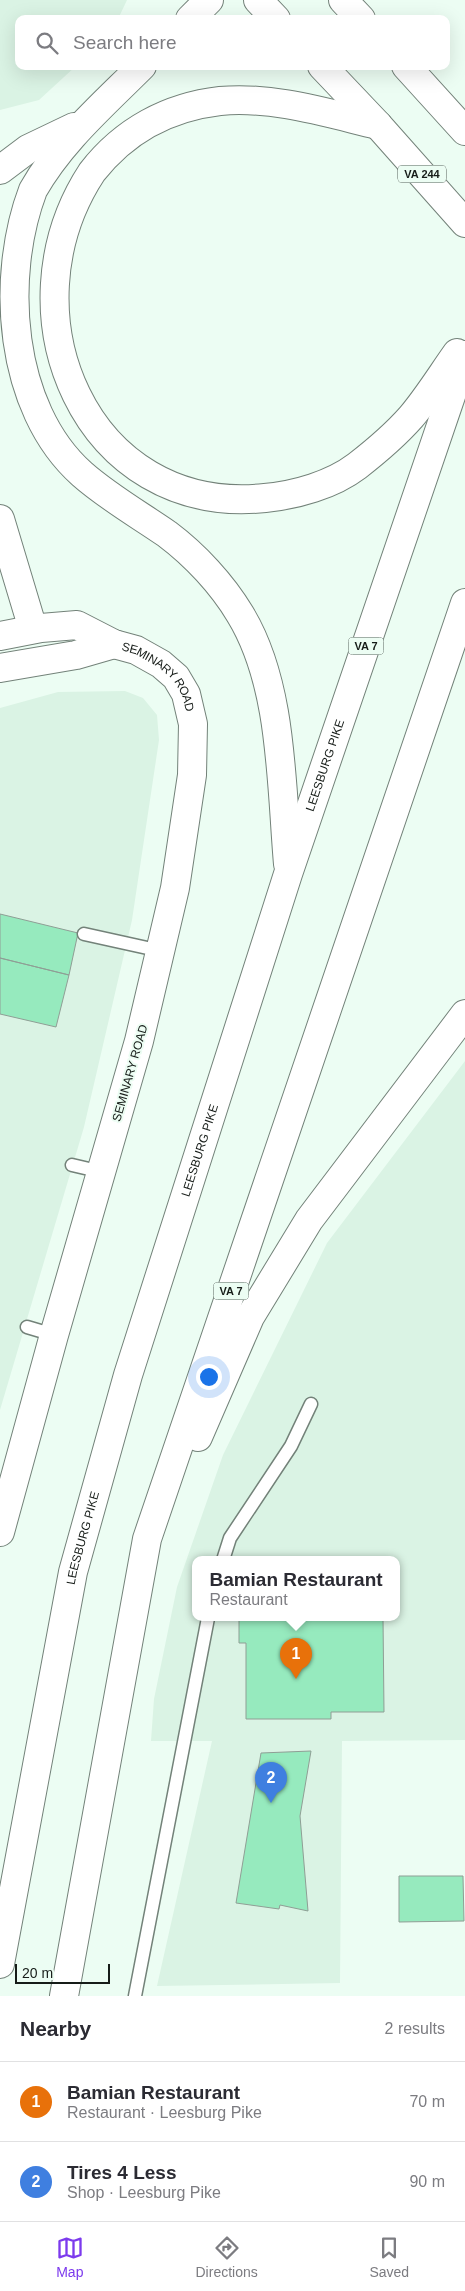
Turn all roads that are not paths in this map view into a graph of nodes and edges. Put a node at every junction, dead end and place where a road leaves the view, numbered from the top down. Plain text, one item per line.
1 (209, 0) edge
2 (258, 0) edge
3 (343, 0) edge
4 (194, 15) edge
5 (272, 15) edge
6 (357, 15) edge
7 (138, 70) edge
8 (326, 70) edge
9 (410, 70) edge
10 (85, 123) junction
11 (378, 125) junction
12 (465, 131) edge
13 (0, 170) edge
14 (465, 223) edge
15 (465, 342) edge
16 (465, 355) edge
17 (0, 519) edge
18 (465, 603) edge
19 (33, 629) junction
20 (0, 636) edge
21 (114, 644) junction
22 (0, 668) edge
23 (288, 874) junction
24 (84, 934) dead end
25 (161, 951) junction
26 (465, 1014) edge
27 (72, 1165) dead end
28 (102, 1172) junction
29 (27, 1327) dead end
30 (54, 1335) junction
31 (311, 1404) dead end
32 (0, 1532) edge
33 (148, 1539) junction
34 (223, 1556) edge
35 (207, 1621) edge
36 (0, 1964) edge
37 (64, 1996) edge
38 (134, 1996) edge

1 - 4 main road
2 - 5 main road
3 - 6 main road
7 - 10 main road
8 - 11 main road, VA 244
9 - 12 main road
10 - 13 main road
10 - 23 main road
11 - 14 main road, VA 244
11 - 15 main road
16 - 23 main road, LEESBURG PIKE / VA 7
17 - 19 main road
18 - 33 main road, VA 7
19 - 20 main road, SEMINARY ROAD
19 - 21 main road, SEMINARY ROAD
21 - 22 main road, SEMINARY ROAD
21 - 25 main road, SEMINARY ROAD
23 - 36 main road, LEESBURG PIKE / VA 7
24 - 25 lane
25 - 28 main road, SEMINARY ROAD
26 - 33 main road
27 - 28 lane
28 - 30 main road, SEMINARY ROAD
29 - 30 lane
30 - 32 main road, SEMINARY ROAD
31 - 34 lane
33 - 37 main road, VA 7
35 - 38 lane

